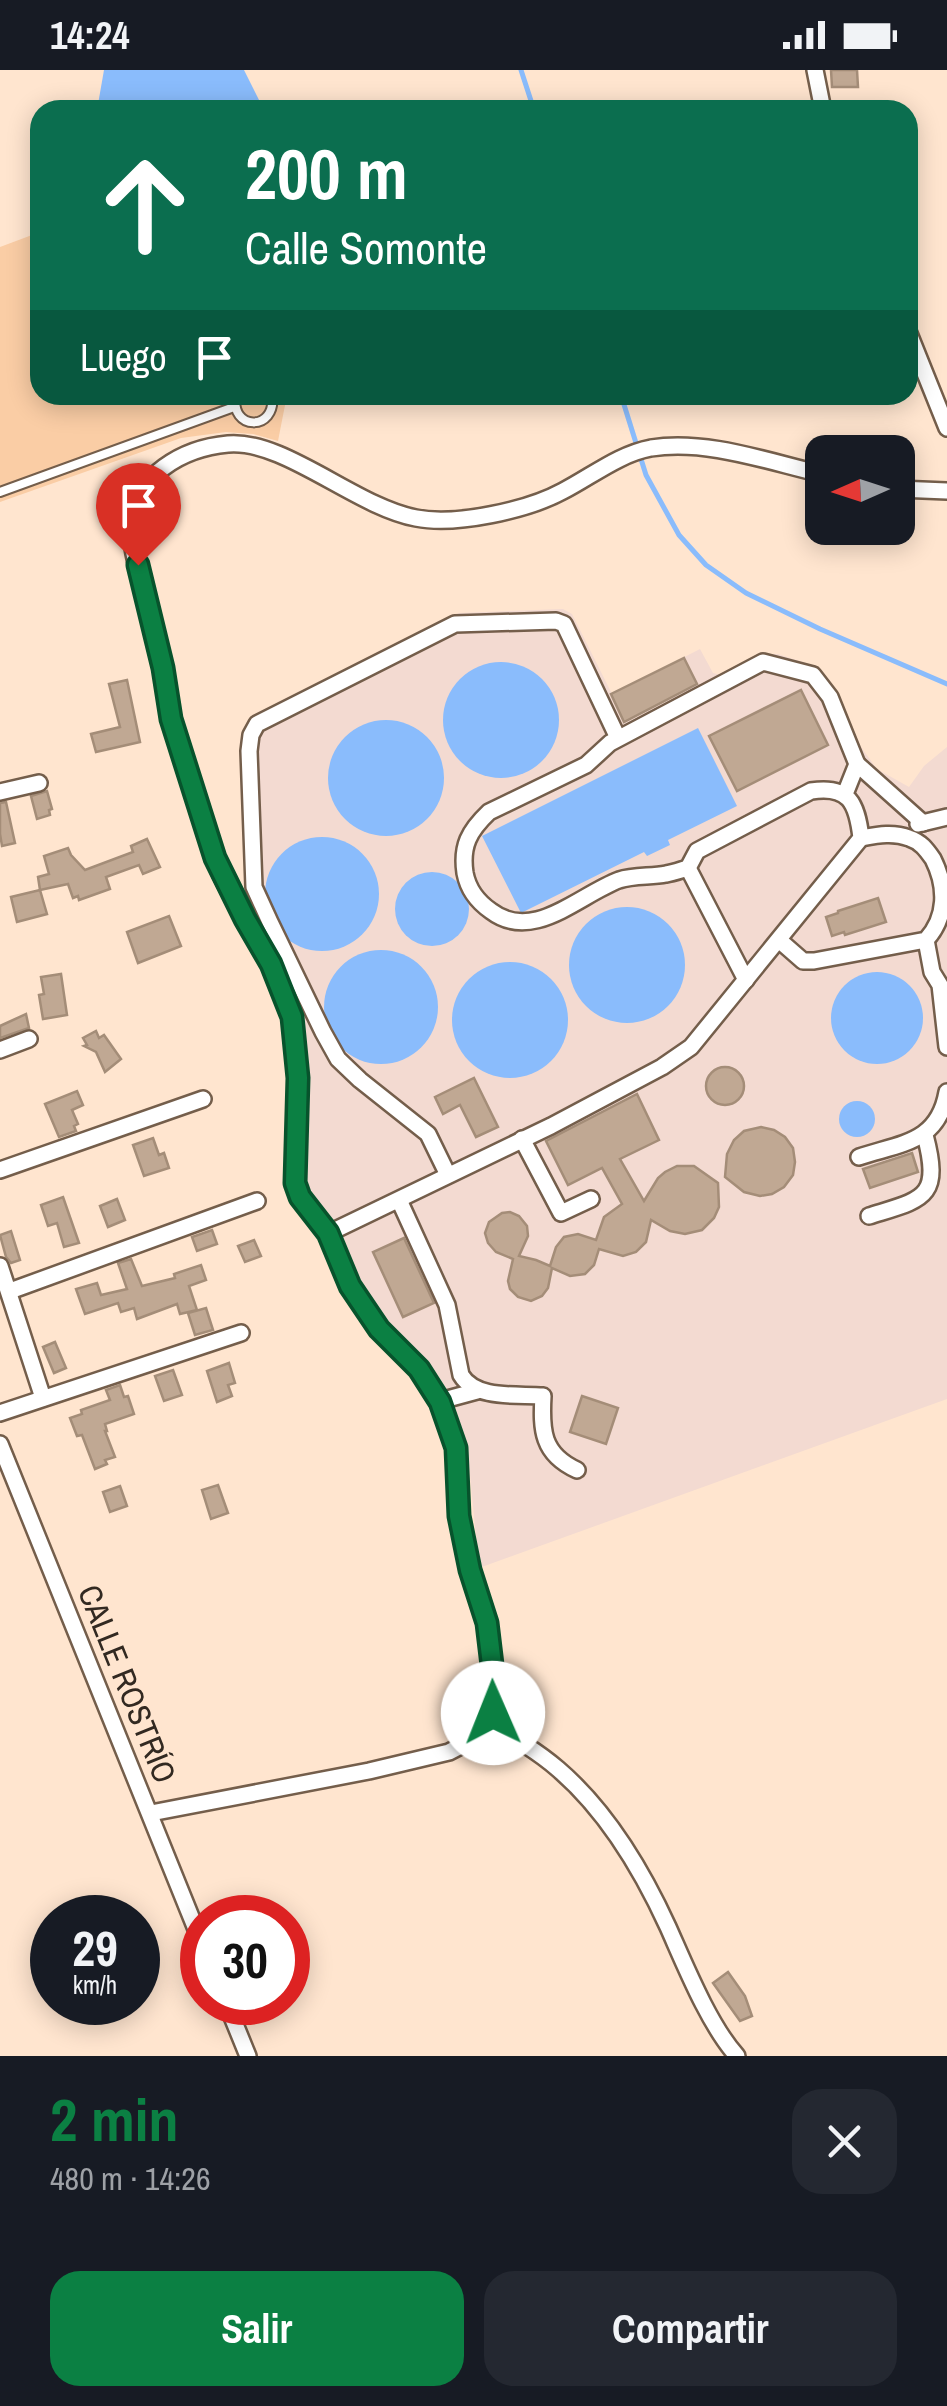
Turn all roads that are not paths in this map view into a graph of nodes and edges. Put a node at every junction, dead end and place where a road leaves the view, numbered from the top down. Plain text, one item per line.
1 (815, 70) edge
2 (821, 100) edge
3 (918, 356) edge
4 (272, 405) edge
5 (234, 407) joint
6 (253, 422) junction
7 (947, 428) edge
8 (253, 444) junction
9 (805, 470) edge
10 (915, 490) edge
11 (947, 491) edge
12 (0, 492) edge
13 (618, 738) junction
14 (858, 764) junction
15 (39, 784) dead end
16 (0, 792) edge
17 (845, 794) junction
18 (947, 816) edge
19 (924, 823) junction
20 (890, 833) junction
21 (861, 838) junction
22 (688, 868) junction
23 (779, 940) junction
24 (926, 940) junction
25 (746, 980) junction
26 (28, 1039) dead end
27 (947, 1047) edge
28 (0, 1050) edge
29 (947, 1092) edge
30 (203, 1098) dead end
31 (925, 1135) junction
32 (522, 1140) junction
33 (859, 1158) dead end
34 (0, 1170) edge
35 (448, 1174) junction
36 (591, 1199) dead end
37 (399, 1200) junction
38 (256, 1201) dead end
39 (868, 1216) dead end
40 (328, 1233) junction
41 (0, 1266) edge
42 (10, 1291) junction
43 (241, 1333) dead end
44 (478, 1391) junction
45 (44, 1398) junction
46 (440, 1402) junction
47 (0, 1412) edge
48 (0, 1444) edge
49 (577, 1470) dead end
50 (487, 1722) junction
51 (150, 1814) junction
52 (182, 1895) edge
53 (235, 2025) edge
54 (248, 2056) edge
55 (737, 2056) edge

1 - 2 street
3 - 7 street
4 - 6 lane
5 - 6 lane
5 - 12 lane
6 - 8 lane
8 - 9 street
8 - 40 street
10 - 11 street
13 - 14 street
13 - 22 street
13 - 35 street
14 - 17 street
14 - 19 street
15 - 16 street
17 - 21 street
17 - 22 street
18 - 19 street
19 - 20 street
20 - 21 street
20 - 24 street
21 - 23 street
22 - 25 street
23 - 24 street
23 - 25 street
24 - 27 street
25 - 32 street
26 - 28 street
29 - 31 street
30 - 34 street
31 - 33 street
31 - 39 street
32 - 35 street
32 - 36 street
35 - 37 street
37 - 40 street
37 - 44 street
38 - 42 street
40 - 46 street
41 - 42 street
42 - 45 street
43 - 45 street
44 - 46 street
44 - 49 street
45 - 47 street
46 - 50 street
48 - 51 street, CALLE ROSTRÍO
50 - 51 street
50 - 55 street
51 - 52 street, CALLE ROSTRÍO
53 - 54 street

